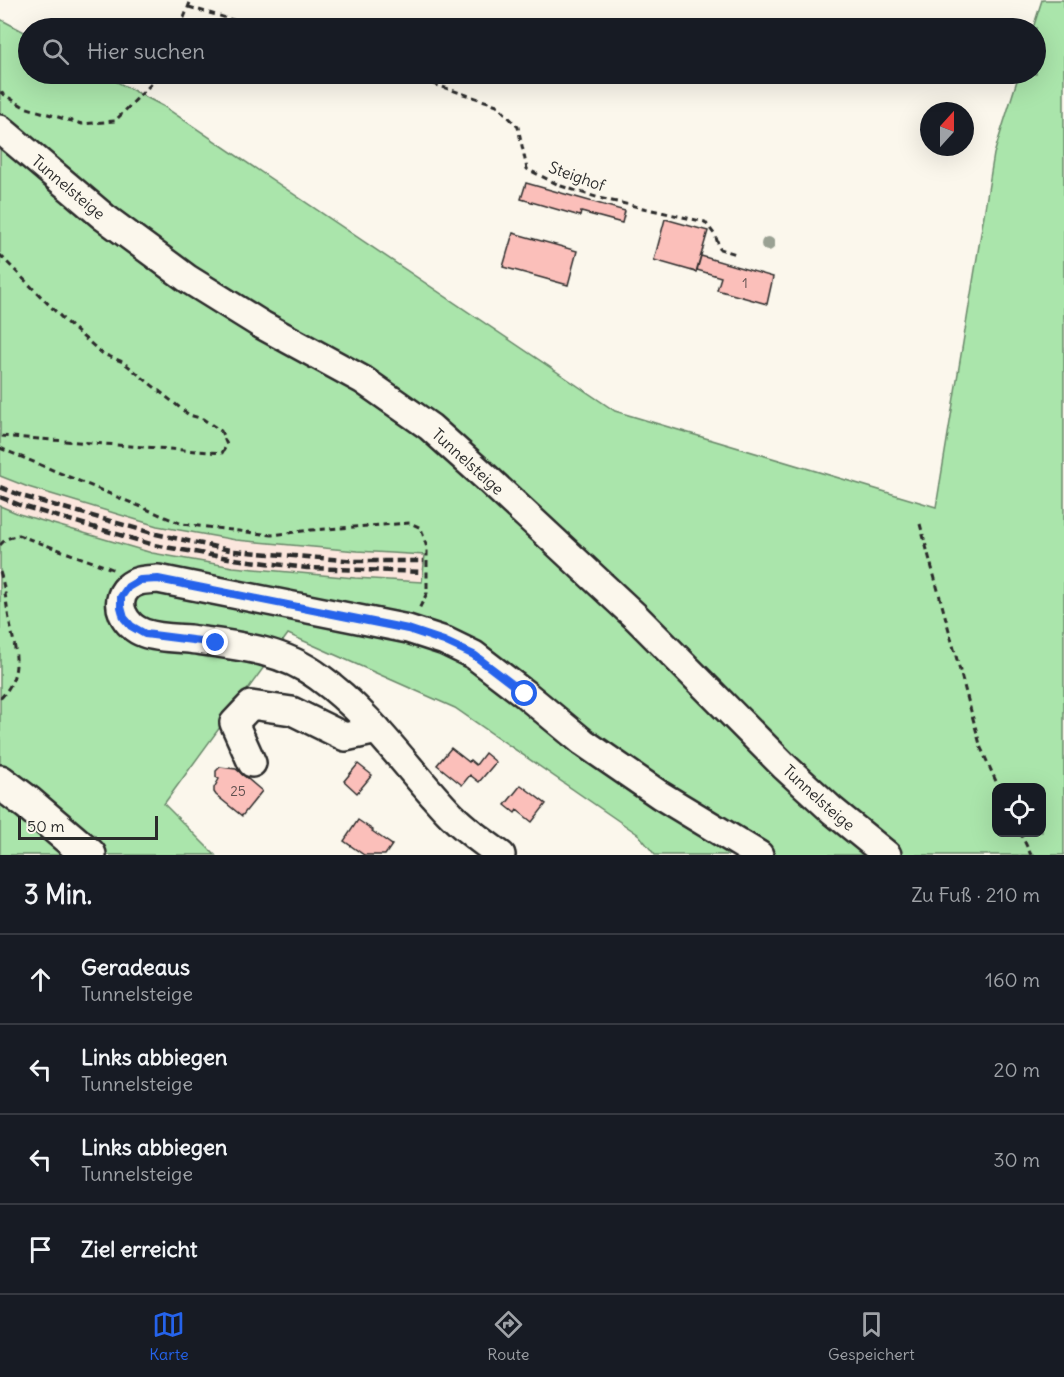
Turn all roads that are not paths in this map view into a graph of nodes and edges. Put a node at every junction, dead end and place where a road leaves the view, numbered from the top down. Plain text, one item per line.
1 (0, 129) edge
2 (377, 730) junction
3 (252, 763) dead end
4 (0, 782) edge
5 (89, 855) edge
6 (501, 855) edge
7 (759, 855) edge
8 (887, 855) edge

1 - 8 street, Tunnelsteige
2 - 3 street
2 - 6 street
2 - 7 street
4 - 5 main road

